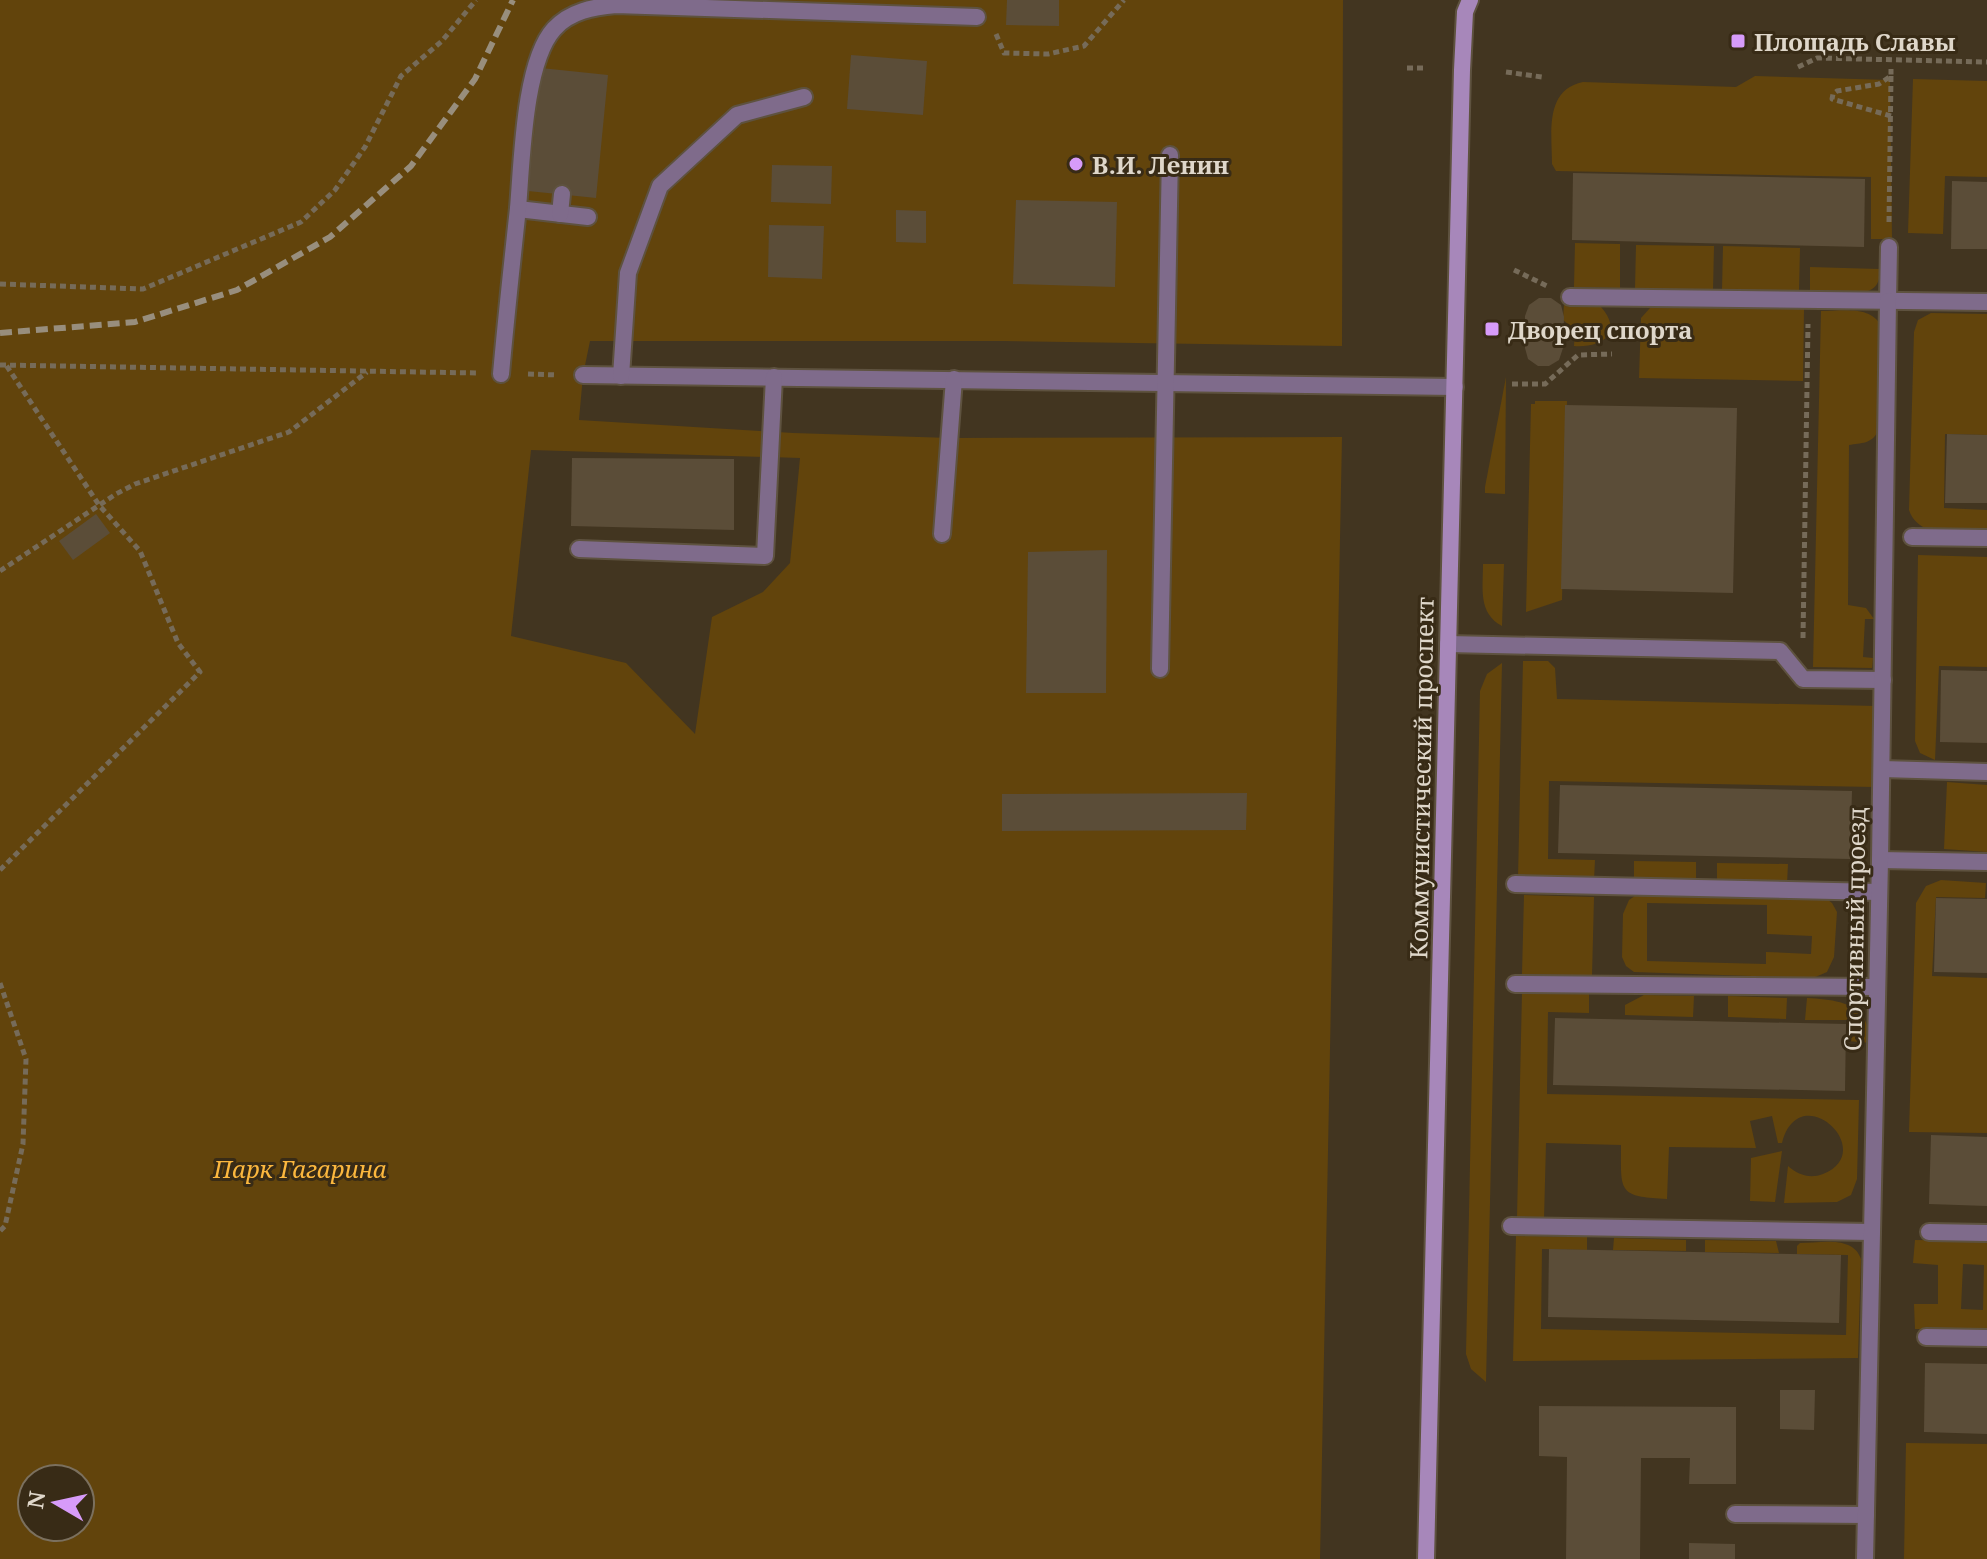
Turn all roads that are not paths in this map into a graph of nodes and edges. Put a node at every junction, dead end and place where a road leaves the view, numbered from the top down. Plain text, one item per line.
1 (1470, 0) edge
2 (977, 17) road end
3 (804, 97) dead end
4 (1170, 155) dead end
5 (562, 194) dead end
6 (518, 209) junction
7 (560, 214) junction
8 (588, 217) dead end
9 (1889, 247) road end
10 (1570, 297) road end
11 (1888, 301) junction
12 (1987, 302) edge
13 (501, 374) road end
14 (583, 375) road end
15 (621, 376) junction
16 (774, 377) junction
17 (954, 379) junction
18 (1165, 382) junction
19 (1455, 387) junction
20 (942, 534) dead end
21 (1912, 537) dead end
22 (1987, 538) edge
23 (579, 549) dead end
24 (1448, 644) junction
25 (1160, 669) dead end
26 (1883, 680) junction
27 (1882, 769) junction
28 (1987, 772) edge
29 (1880, 860) junction
30 (1987, 862) edge
31 (1515, 884) dead end
32 (1879, 892) junction
33 (1515, 984) dead end
34 (1877, 987) junction
35 (1511, 1226) dead end
36 (1872, 1232) junction
37 (1929, 1232) dead end
38 (1987, 1233) edge
39 (1926, 1337) dead end
40 (1987, 1338) edge
41 (1735, 1514) dead end
42 (1866, 1515) junction
43 (1426, 1559) edge
44 (1865, 1559) edge

1 - 19 main road, Коммунистический проспект
2 - 6 street
3 - 15 street
4 - 18 street
5 - 7 street
6 - 7 street
6 - 13 street
7 - 8 street
9 - 11 street, Спортивный проезд
10 - 11 street
11 - 12 street
11 - 26 street, Спортивный проезд
14 - 15 street
15 - 16 street
16 - 17 street
16 - 23 street
17 - 18 street
17 - 20 street
18 - 19 street
18 - 25 street
19 - 24 main road, Коммунистический проспект
21 - 22 street
24 - 26 street
24 - 43 main road, Коммунистический проспект
26 - 27 street, Спортивный проезд
27 - 28 street
27 - 29 street, Спортивный проезд
29 - 30 street
29 - 32 street, Спортивный проезд
31 - 32 street
32 - 34 street, Спортивный проезд
33 - 34 street
34 - 36 street, Спортивный проезд
35 - 36 street
36 - 42 street, Спортивный проезд
37 - 38 street
39 - 40 street
41 - 42 street
42 - 44 street, Спортивный проезд

